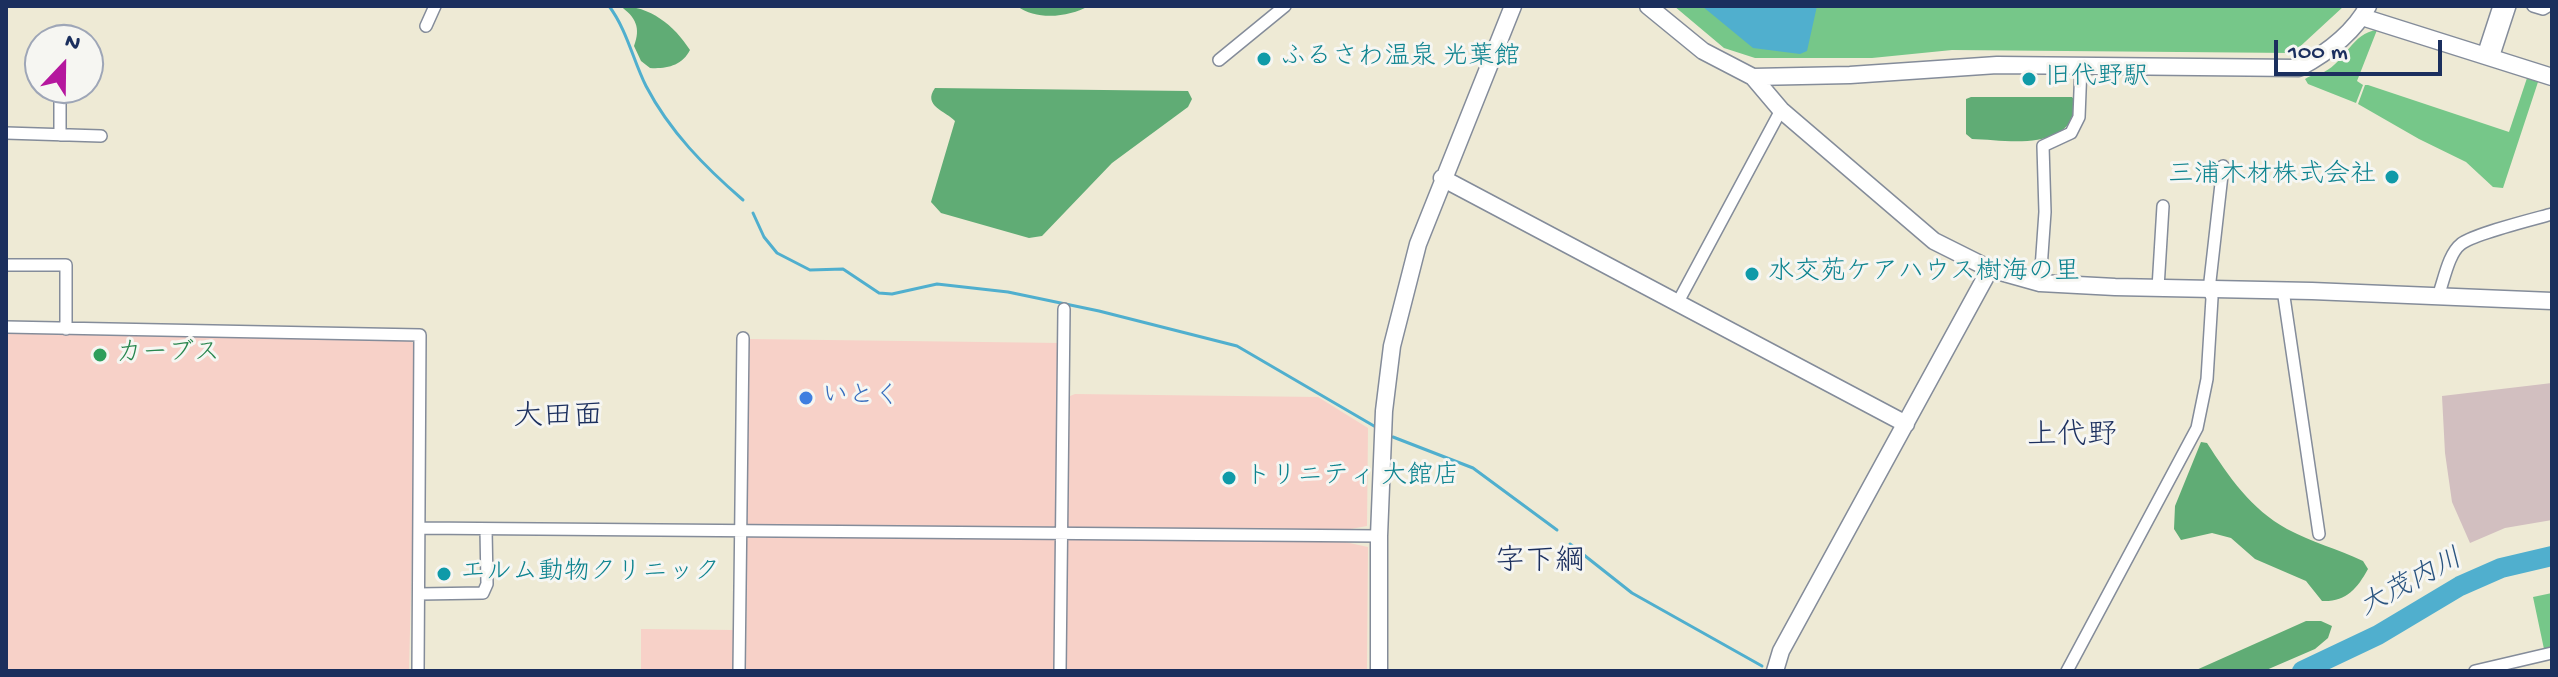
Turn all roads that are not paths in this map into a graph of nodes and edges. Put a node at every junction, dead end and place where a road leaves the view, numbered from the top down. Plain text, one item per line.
1 (435, 6) edge
2 (1285, 6) edge
3 (1513, 6) edge
4 (1648, 6) edge
5 (2499, 6) edge
6 (2510, 6) edge
7 (2533, 6) edge
8 (2548, 6) edge
9 (2365, 11) edge
10 (426, 26) dead end
11 (2488, 56) junction
12 (1219, 60) dead end
13 (2081, 66) junction
14 (1753, 77) junction
15 (2552, 77) edge
16 (60, 104) edge
17 (1781, 110) junction
18 (6, 133) edge
19 (60, 135) junction
20 (101, 136) dead end
21 (2223, 166) dead end
22 (1442, 178) junction
23 (2163, 206) dead end
24 (2552, 214) edge
25 (6, 265) edge
26 (1990, 269) junction
27 (2040, 283) junction
28 (2158, 288) junction
29 (2209, 290) junction
30 (2283, 290) junction
31 (2438, 296) junction
32 (2552, 301) edge
33 (1678, 302) junction
34 (1064, 309) dead end
35 (6, 327) edge
36 (66, 329) junction
37 (743, 338) dead end
38 (1906, 424) junction
39 (419, 528) junction
40 (486, 529) junction
41 (741, 531) junction
42 (2319, 534) dead end
43 (1062, 535) junction
44 (1379, 536) junction
45 (419, 594) junction
46 (2552, 653) edge
47 (418, 671) edge
48 (739, 671) edge
49 (1060, 671) edge
50 (1379, 671) edge
51 (1775, 671) edge
52 (2067, 671) edge
53 (2475, 671) edge

1 - 10 street
2 - 12 street
3 - 22 street
4 - 14 street
5 - 11 street
6 - 11 street
7 - 8 street
9 - 11 street
9 - 13 street
11 - 15 street
13 - 14 street
13 - 27 street
14 - 17 street
16 - 19 street
17 - 26 street
17 - 33 street
18 - 19 street
19 - 20 street
21 - 29 street
22 - 33 street
22 - 44 street
23 - 28 street
24 - 31 street
25 - 36 street
26 - 27 street
26 - 38 street
27 - 28 street
28 - 29 street
29 - 30 street
29 - 52 street
30 - 31 street
30 - 42 street
31 - 32 street
33 - 38 street
34 - 43 street
35 - 36 street
36 - 39 street
37 - 41 street
38 - 51 street
39 - 40 street
39 - 45 street
40 - 41 street
40 - 45 street
41 - 43 street
41 - 48 street
43 - 44 street
43 - 49 street
44 - 50 street
45 - 47 street
46 - 53 street

